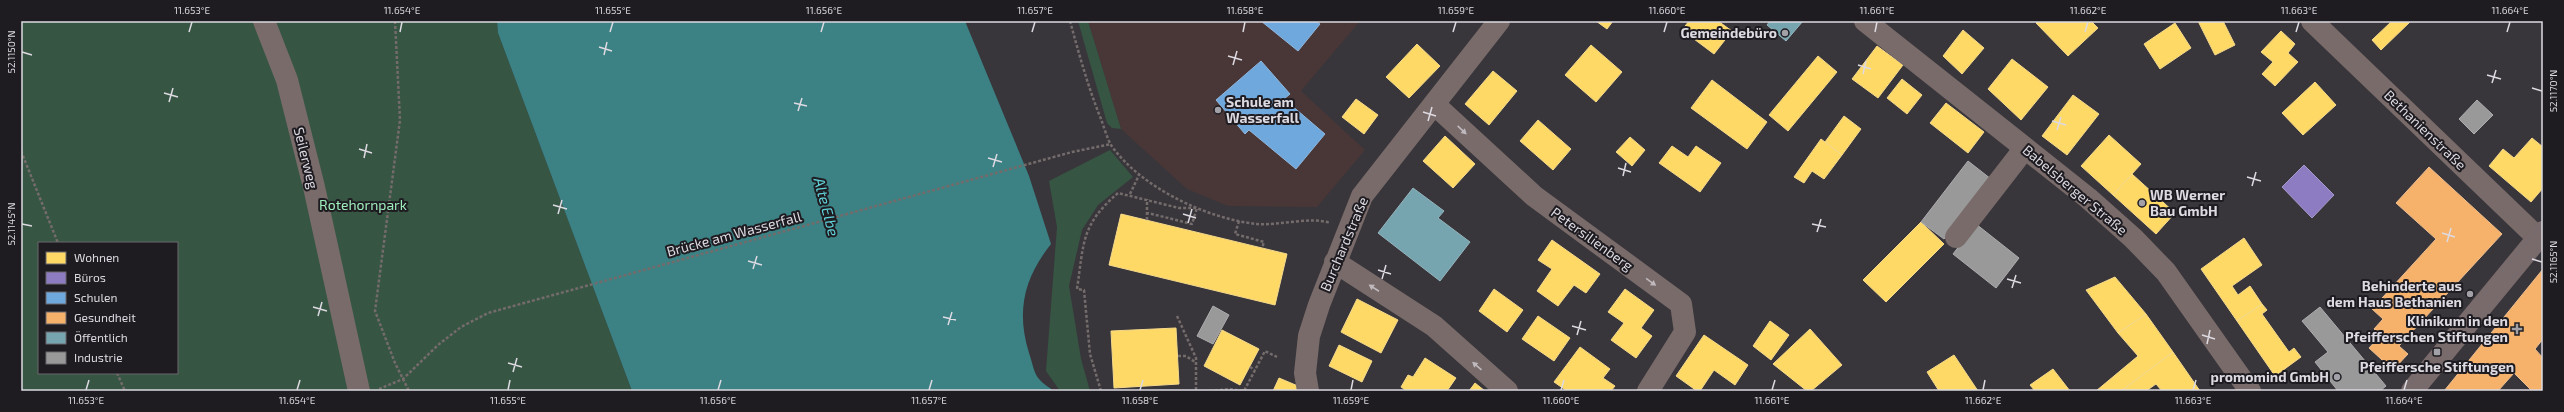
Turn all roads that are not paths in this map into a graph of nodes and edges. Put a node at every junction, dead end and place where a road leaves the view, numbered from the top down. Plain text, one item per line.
1 (264, 21) edge
2 (1866, 21) edge
3 (2312, 21) edge
4 (1491, 24) edge
5 (1434, 104) junction
6 (2025, 148) junction
7 (2540, 235) edge
8 (1956, 237) dead end
9 (1335, 262) junction
10 (359, 391) edge
11 (1308, 391) edge
12 (1507, 391) edge
13 (1648, 391) edge
14 (2250, 391) edge
15 (2412, 391) edge

1 - 10 street, Seilerweg
2 - 6 street, Babelsberger Straße
3 - 7 street, Bethanienstraße
4 - 5 street, Burchardstraße
5 - 9 street, Burchardstraße
5 -> 13 street, Petersilienberg
6 - 8 street
6 - 14 street, Babelsberger Straße
7 - 15 main road
9 - 11 street, Burchardstraße
12 -> 9 street

